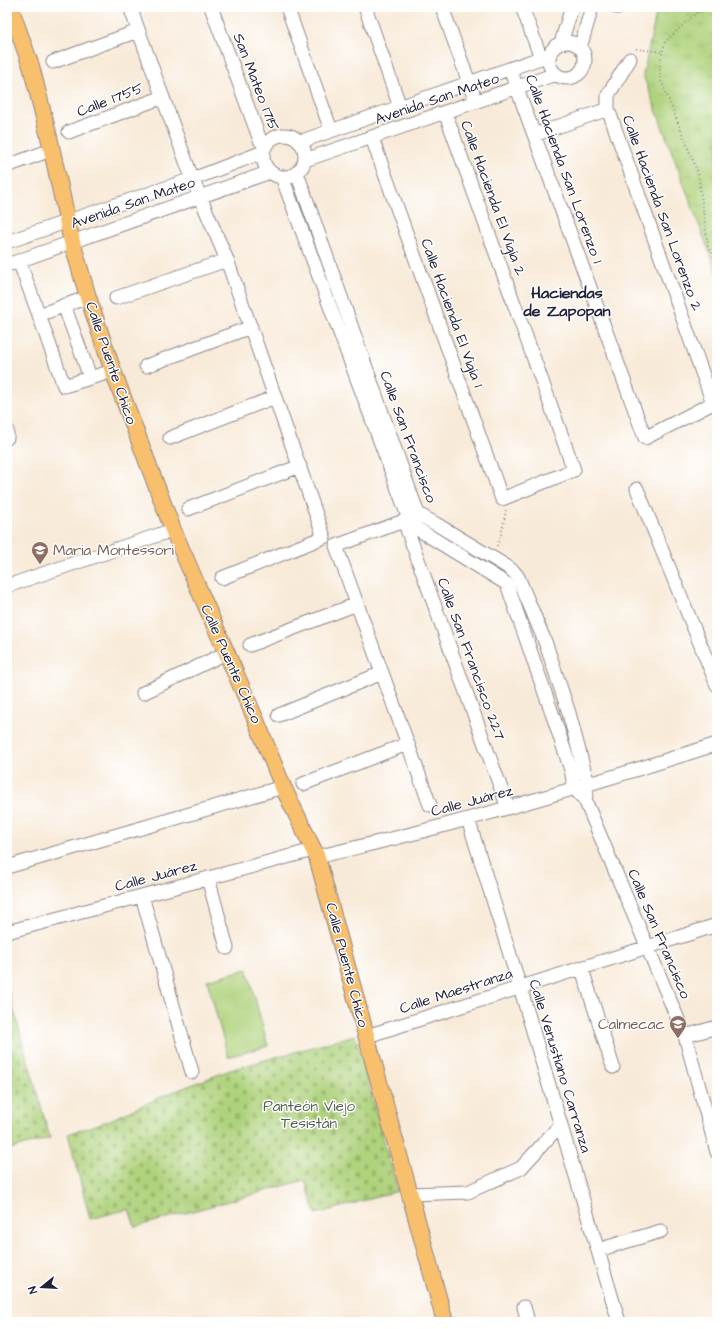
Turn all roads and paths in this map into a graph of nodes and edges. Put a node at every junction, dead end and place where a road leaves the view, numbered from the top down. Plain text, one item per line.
1 (10, 7) edge
2 (130, 7) edge
3 (211, 7) edge
4 (287, 7) edge
5 (365, 7) edge
6 (442, 7) edge
7 (522, 7) edge
8 (572, 7) edge
9 (592, 7) edge
10 (617, 7) edge
11 (621, 7) edge
12 (717, 8) edge
13 (11, 24) edge
14 (138, 31) junction
15 (561, 43) junction
16 (580, 48) junction
17 (663, 52) junction
18 (545, 56) junction
19 (630, 59) joint
20 (53, 62) dead end
21 (510, 69) junction
22 (556, 74) junction
23 (469, 83) junction
24 (517, 88) junction
25 (162, 97) junction
26 (476, 102) junction
27 (397, 108) junction
28 (608, 109) junction
29 (445, 112) junction
30 (399, 128) junction
31 (331, 130) junction
32 (69, 132) dead end
33 (534, 135) junction
34 (372, 138) junction
35 (299, 142) junction
36 (264, 149) junction
37 (52, 150) junction
38 (304, 160) junction
39 (7, 166) edge
40 (297, 173) junction
41 (276, 175) junction
42 (192, 178) junction
43 (176, 184) junction
44 (200, 197) junction
45 (181, 204) junction
46 (67, 222) junction
47 (7, 242) edge
48 (72, 242) junction
49 (227, 260) junction
50 (717, 262) edge
51 (13, 263) edge
52 (88, 297) junction
53 (116, 298) dead end
54 (64, 305) junction
55 (39, 315) junction
56 (251, 327) junction
57 (146, 366) dead end
58 (113, 371) junction
59 (90, 377) junction
60 (275, 397) junction
61 (7, 430) edge
62 (7, 438) edge
63 (170, 438) dead end
64 (645, 438) joint
65 (300, 466) junction
66 (637, 490) dead end
67 (502, 499) junction
68 (188, 509) dead end
69 (410, 518) junction
70 (173, 530) junction
71 (492, 558) junction
72 (514, 572) junction
73 (222, 578) dead end
74 (507, 584) junction
75 (7, 586) edge
76 (357, 604) junction
77 (546, 644) junction
78 (250, 645) dead end
79 (530, 650) junction
80 (226, 653) junction
81 (382, 673) junction
82 (717, 685) edge
83 (143, 693) dead end
84 (569, 713) junction
85 (279, 715) dead end
86 (554, 719) junction
87 (407, 744) junction
88 (717, 744) edge
89 (303, 784) dead end
90 (588, 785) junction
91 (283, 788) junction
92 (575, 789) junction
93 (585, 800) junction
94 (430, 805) dead end
95 (508, 808) junction
96 (468, 819) junction
97 (315, 853) junction
98 (7, 867) edge
99 (208, 878) junction
100 (142, 896) junction
101 (717, 925) edge
102 (7, 932) edge
103 (647, 947) junction
104 (227, 948) dead end
105 (582, 969) junction
106 (520, 987) junction
107 (717, 1027) edge
108 (366, 1036) junction
109 (685, 1036) junction
110 (613, 1067) dead end
111 (192, 1072) dead end
112 (561, 1124) junction
113 (717, 1152) edge
114 (410, 1194) junction
115 (661, 1231) dead end
116 (598, 1250) junction
117 (524, 1307) dead end
118 (445, 1322) edge
119 (528, 1322) edge
120 (619, 1322) edge

1 - 13 main road, Calle Puente Chico
2 - 14 street
3 - 36 street, San Mateo 1715
4 - 31 street
5 - 27 street
6 - 23 street
7 - 18 street
8 - 15 street, Avenida San Mateo
9 - 16 street, Avenida San Mateo
10 - 11 street
12 - 17 path
13 - 37 main road, Calle Puente Chico
14 - 20 street
14 - 25 street
15 - 16 street
15 - 18 street, Avenida San Mateo
16 - 22 street, Avenida San Mateo
17 - 19 path
17 - 50 path
18 - 21 street, Avenida San Mateo
18 - 22 street
19 - 28 street, Calle Hacienda San Lorenzo 2
21 - 23 street, Avenida San Mateo
21 - 24 street, Calle Hacienda San Lorenzo 1
22 - 24 street, Avenida San Mateo
23 - 26 street
23 - 27 street, Avenida San Mateo
24 - 26 street, Avenida San Mateo
24 - 33 street, Calle Hacienda San Lorenzo 1
25 - 32 street, Calle 1755
25 - 42 street
26 - 29 street, Avenida San Mateo
27 - 30 street
27 - 31 street, Avenida San Mateo
28 - 33 street
28 - 64 street, Calle Hacienda San Lorenzo 2
29 - 30 street, Avenida San Mateo
29 - 67 street, Calle Hacienda El Vigía 2
30 - 34 street, Avenida San Mateo
31 - 35 street, Avenida San Mateo
33 - 64 street, Calle Hacienda San Lorenzo 1
34 - 38 street, Avenida San Mateo
34 - 67 street, Calle Hacienda El Vigía 1
35 - 36 street, Avenida San Mateo
35 - 38 street
36 - 41 street
36 - 42 street, Avenida San Mateo
37 - 39 street
37 - 46 main road, Calle Puente Chico
38 - 40 street
40 - 41 street, Avenida San Mateo
40 - 69 street, Calle San Francisco
41 - 44 street, Avenida San Mateo
41 - 69 street, Calle San Francisco
42 - 43 street, Avenida San Mateo
42 - 44 street
43 - 45 street
43 - 46 street, Avenida San Mateo
44 - 45 street, Avenida San Mateo
44 - 49 street
45 - 48 street, Avenida San Mateo
46 - 47 street, Avenida San Mateo
46 - 48 main road, Calle Puente Chico
48 - 51 street, Avenida San Mateo
48 - 52 main road, Calle Puente Chico
49 - 53 street
49 - 56 street
51 - 55 street
52 - 54 street
52 - 58 main road, Calle Puente Chico
54 - 55 street
54 - 59 street
55 - 59 street
56 - 57 street
56 - 60 street
58 - 59 street
58 - 70 main road, Calle Puente Chico
60 - 63 street
60 - 65 street
61 - 62 street
65 - 68 street
65 - 73 street
66 - 82 street
67 - 71 path
69 - 71 street, Calle San Francisco
69 - 74 street, Calle San Francisco
69 - 76 street
69 - 95 street, Calle San Francisco 227
70 - 75 street
70 - 80 main road, Calle Puente Chico
71 - 72 street, Calle San Francisco
72 - 74 street
72 - 77 street, Calle San Francisco
74 - 79 street
76 - 78 street
76 - 81 street
77 - 79 street
77 - 84 street, Calle San Francisco
79 - 86 street
80 - 83 street
80 - 91 main road, Calle Puente Chico
81 - 85 street
81 - 87 street
84 - 86 street
84 - 90 street, Calle San Francisco
86 - 92 street
87 - 89 street
87 - 94 street
88 - 90 street, Calle Juárez
90 - 92 street, Calle Juárez
90 - 93 street, Calle San Francisco
91 - 97 main road, Calle Puente Chico
91 - 98 street
92 - 93 street, Calle San Francisco
92 - 95 street, Calle Juárez
93 - 103 street, Calle San Francisco
95 - 96 street, Calle Juárez
96 - 97 street, Calle Juárez
96 - 106 street, Calle Venustiano Carranza
97 - 99 street, Calle Juárez
97 - 108 main road, Calle Puente Chico
99 - 100 street, Calle Juárez
99 - 104 street
100 - 102 street, Calle Juárez
100 - 111 street
101 - 103 street, Calle Maestranza
103 - 105 street, Calle Maestranza
103 - 109 street, Calle San Francisco
105 - 106 street, Calle Maestranza
105 - 110 street
106 - 108 street, Calle Maestranza
106 - 112 street, Calle Venustiano Carranza
107 - 109 street
108 - 114 main road, Calle Puente Chico
109 - 113 street, Calle San Francisco
112 - 114 street
112 - 116 street, Calle Venustiano Carranza
114 - 118 main road, Calle Puente Chico
115 - 116 street
116 - 120 street, Calle Venustiano Carranza
117 - 119 street

